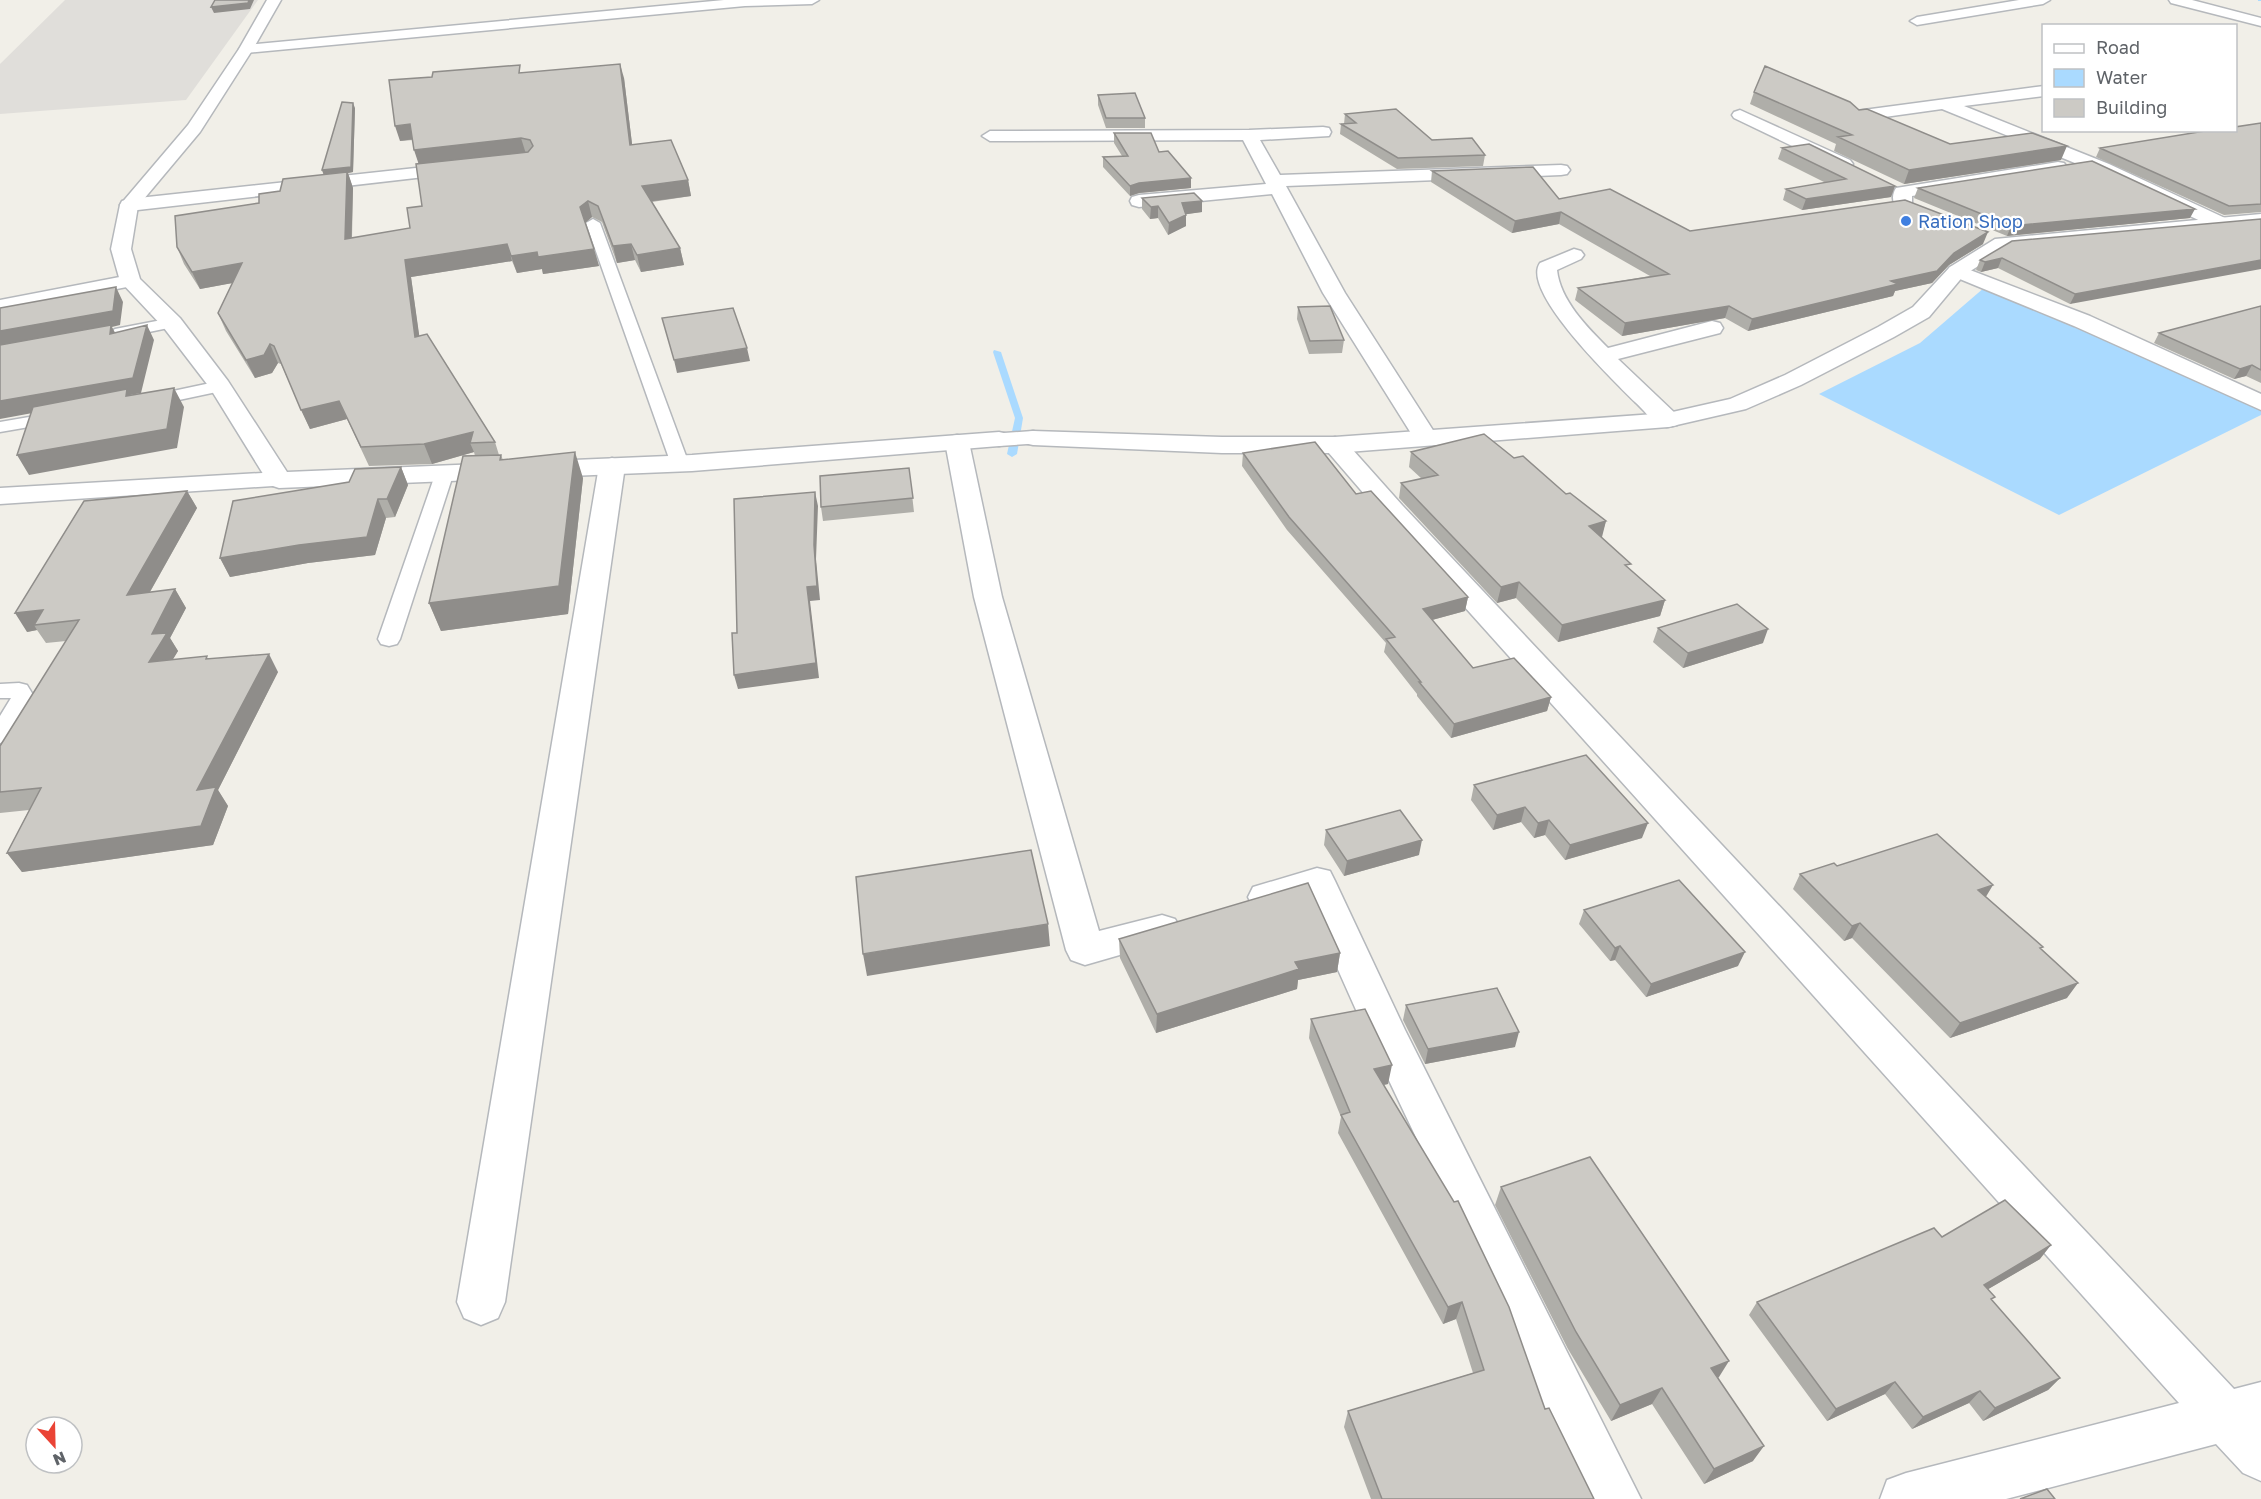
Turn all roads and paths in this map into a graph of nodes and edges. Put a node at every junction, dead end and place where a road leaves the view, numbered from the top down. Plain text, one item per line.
1 (273, 0) edge
2 (812, 0) edge
3 (2043, 0) edge
4 (2176, 0) edge
5 (1917, 21) dead end
6 (2261, 22) edge
7 (246, 49) junction
8 (2042, 91) edge
9 (1943, 104) junction
10 (1740, 116) dead end
11 (1856, 116) edge
12 (1323, 132) dead end
13 (1249, 135) junction
14 (990, 136) dead end
15 (2090, 163) junction
16 (480, 166) edge
17 (1561, 170) dead end
18 (1859, 171) edge
19 (1276, 185) junction
20 (1899, 194) junction
21 (1138, 201) edge
22 (129, 205) junction
23 (1880, 206) edge
24 (1925, 212) edge
25 (2261, 220) edge
26 (2218, 222) junction
27 (593, 223) edge
28 (1980, 234) edge
29 (2002, 243) junction
30 (1574, 255) dead end
31 (1957, 271) junction
32 (130, 281) junction
33 (0, 306) edge
34 (172, 323) junction
35 (1712, 328) edge
36 (100, 337) edge
37 (1602, 356) junction
38 (220, 386) junction
39 (2261, 403) edge
40 (134, 404) edge
41 (78, 414) edge
42 (1668, 420) junction
43 (0, 427) edge
44 (1426, 438) junction
45 (957, 442) junction
46 (1335, 445) junction
47 (680, 464) junction
48 (612, 466) junction
49 (445, 472) junction
50 (279, 480) junction
51 (0, 496) edge
52 (389, 639) dead end
53 (0, 691) edge
54 (0, 735) edge
55 (481, 1302) dead end
56 (2243, 1412) edge
57 (2261, 1455) edge
58 (1615, 1499) edge
59 (1906, 1499) edge

1 - 7 street
2 - 7 street
3 - 5 street
4 - 6 street
7 - 22 street
8 - 9 street
9 - 11 street
9 - 15 street
10 - 18 street
12 - 13 street
13 - 14 street
13 - 19 street
15 - 20 street
15 - 26 street
16 - 22 street
17 - 19 street
19 - 21 street
19 - 44 street
20 - 23 street
20 - 24 street
22 - 32 street
25 - 26 street
26 - 29 street
27 - 47 lane
28 - 29 street
29 - 31 street
30 - 37 street
31 - 39 street
31 - 42 street
32 - 33 street
32 - 34 street
34 - 36 lane
34 - 38 street
35 - 37 street
37 - 42 street
38 - 40 lane
38 - 50 street
41 - 43 lane
42 - 44 street
44 - 46 street
45 - 46 street
45 - 47 street
45 - 58 street
46 - 56 street
47 - 48 street
48 - 49 street
48 - 55 street
49 - 50 street
49 - 52 lane
50 - 51 street
53 - 54 lane
56 - 57 street
56 - 59 street

